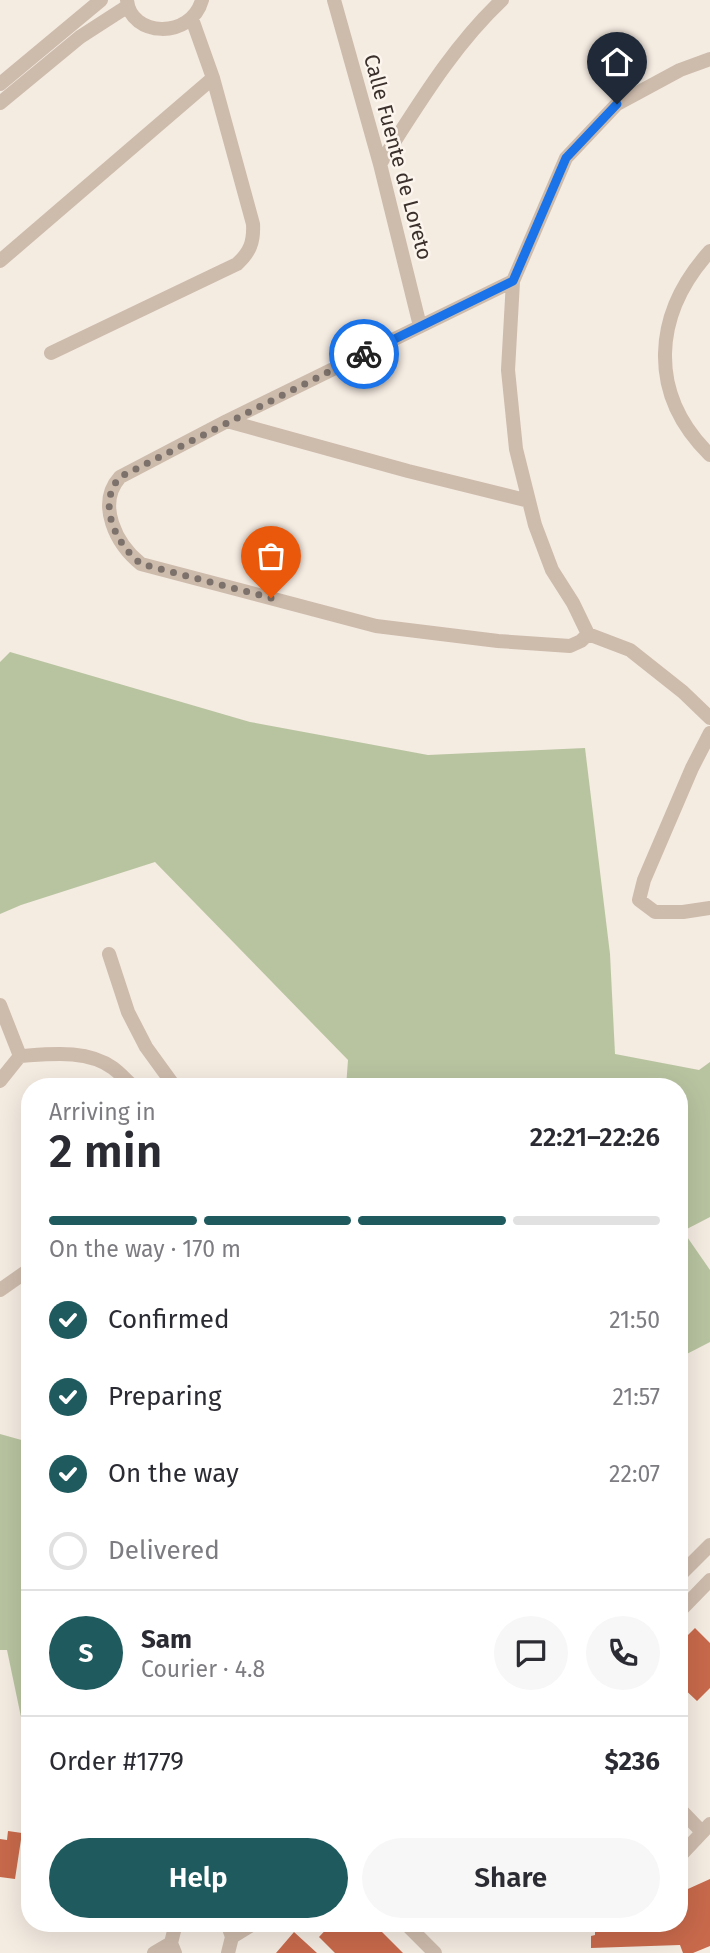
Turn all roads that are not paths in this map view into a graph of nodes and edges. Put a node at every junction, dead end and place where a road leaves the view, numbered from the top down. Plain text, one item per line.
1 (101, 0) edge
2 (202, 0) edge
3 (334, 0) edge
4 (502, 0) edge
5 (128, 3) edge
6 (192, 19) junction
7 (710, 59) edge
8 (213, 78) junction
9 (0, 84) edge
10 (0, 103) edge
11 (380, 164) junction
12 (710, 251) edge
13 (0, 261) edge
14 (513, 281) junction
15 (420, 326) junction
16 (51, 353) dead end
17 (228, 421) junction
18 (710, 455) edge
19 (529, 501) junction
20 (588, 634) junction
21 (710, 718) edge
22 (710, 733) edge
23 (710, 908) edge
24 (109, 954) dead end
25 (0, 1004) edge
26 (20, 1056) junction
27 (124, 1078) edge
28 (168, 1078) edge
29 (0, 1081) edge
30 (21, 1275) edge
31 (0, 1290) edge
32 (710, 1545) edge
33 (688, 1567) edge
34 (710, 1580) edge
35 (688, 1603) edge
36 (688, 1815) edge
37 (706, 1828) edge
38 (688, 1847) edge
39 (230, 1932) edge
40 (414, 1932) edge
41 (173, 1948) edge
42 (154, 1953) edge
43 (228, 1953) edge
44 (435, 1953) edge

1 - 9 street
2 - 6 street
3 - 11 street, Calle Fuente de Loreto
4 - 11 street
5 - 6 street
5 - 10 street
6 - 8 street
7 - 14 street
8 - 13 street
8 - 16 street
11 - 15 street, Calle Fuente de Loreto
12 - 18 street
14 - 15 street
14 - 19 street
15 - 17 street
17 - 19 street
17 - 20 street
19 - 20 street
20 - 21 street
22 - 23 street
24 - 28 street
25 - 26 street
26 - 27 street
26 - 29 street
30 - 31 street
32 - 33 street
34 - 35 street
36 - 37 street
37 - 38 street
39 - 43 street
40 - 44 street
41 - 42 street

